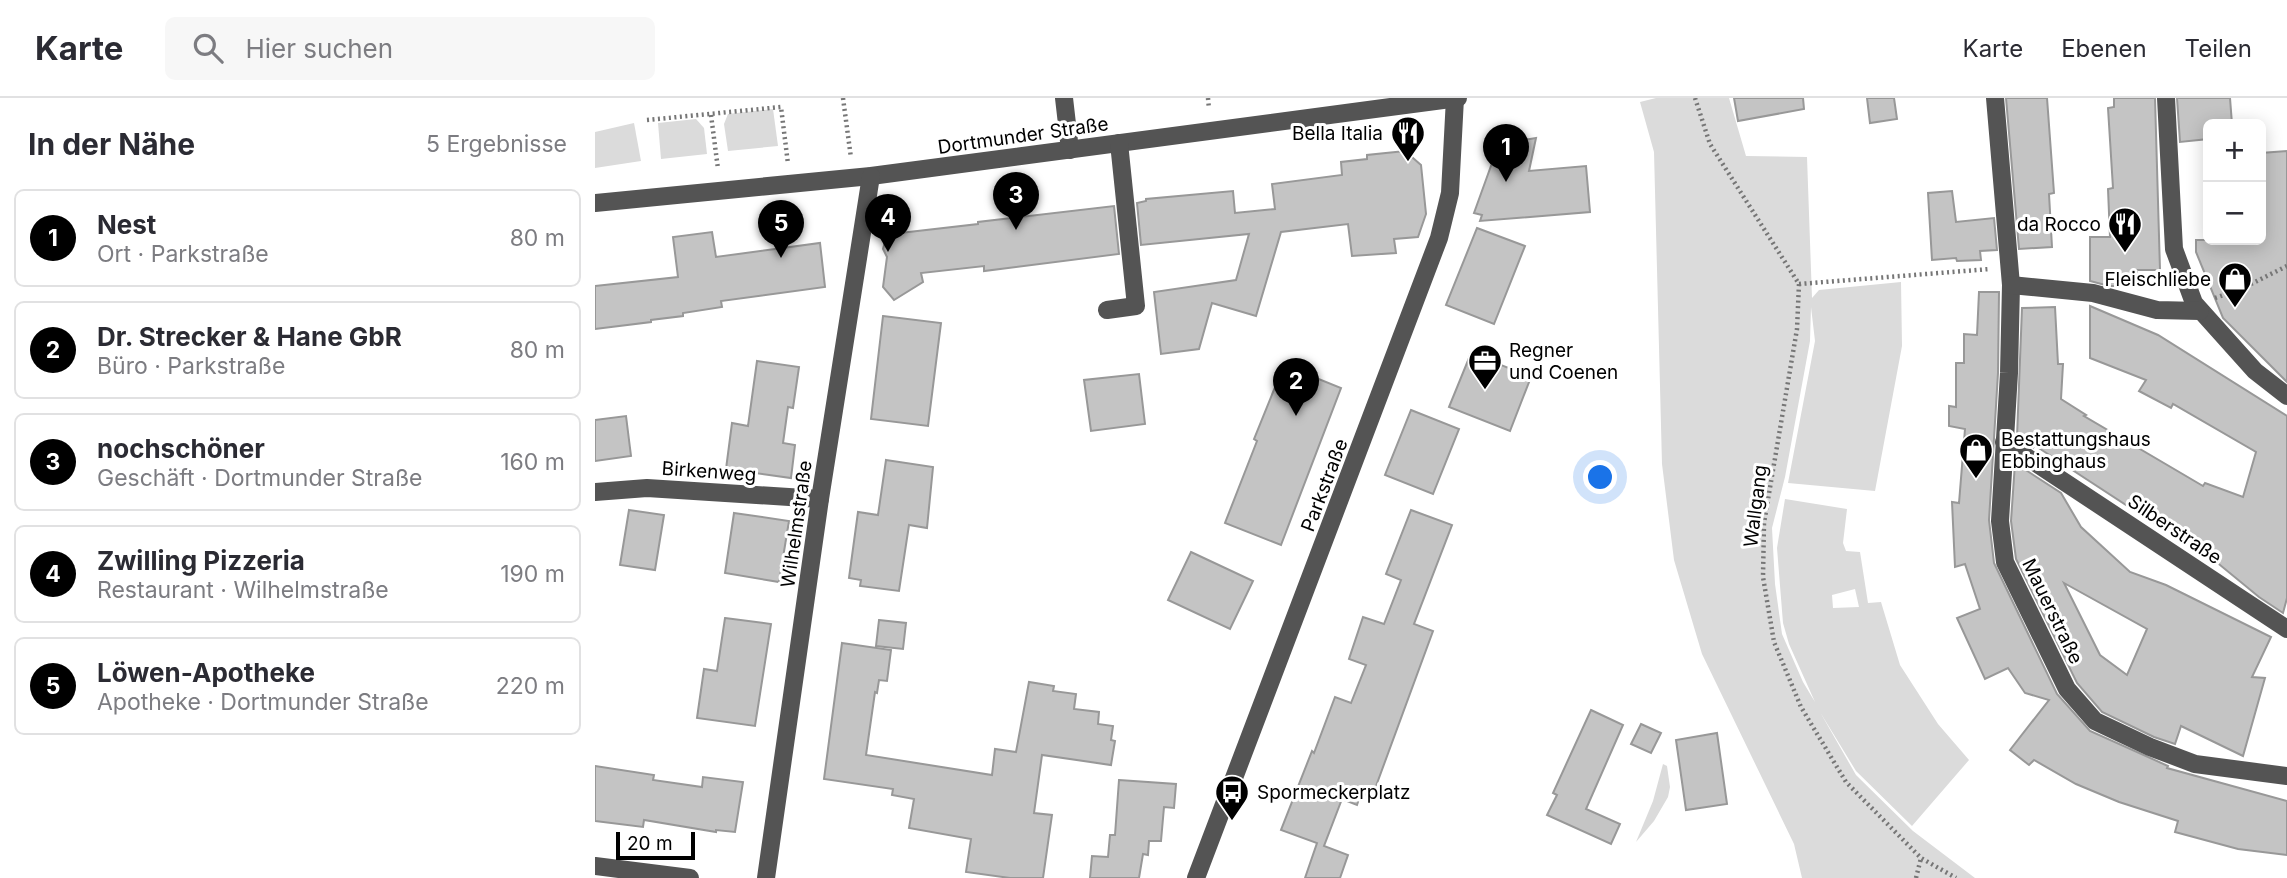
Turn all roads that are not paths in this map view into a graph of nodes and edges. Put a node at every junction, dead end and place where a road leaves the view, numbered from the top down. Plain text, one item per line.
1 (1063, 98) edge
2 (1456, 98) edge
3 (1996, 98) edge
4 (2167, 98) edge
5 (1119, 143) junction
6 (1070, 150) junction
7 (862, 176) junction
8 (595, 203) edge
9 (2010, 276) junction
10 (2197, 307) junction
11 (1107, 310) dead end
12 (2287, 396) edge
13 (2004, 442) junction
14 (595, 492) edge
15 (820, 499) junction
16 (2287, 629) edge
17 (2287, 776) edge
18 (595, 866) edge
19 (690, 878) edge
20 (766, 878) edge
21 (1196, 878) edge

1 - 6 street
2 - 5 street, Dortmunder Straße
2 - 21 street, Parkstraße
3 - 9 street, Mauerstraße
4 - 10 street
5 - 6 street, Dortmunder Straße
5 - 11 street
6 - 7 street, Dortmunder Straße
7 - 8 street, Dortmunder Straße
7 - 15 street, Wilhelmstraße
9 - 10 street
9 - 13 street, Mauerstraße
10 - 12 street
13 - 16 street, Silberstraße
13 - 17 street, Mauerstraße
14 - 15 street, Birkenweg
15 - 20 street, Wilhelmstraße
18 - 19 street

